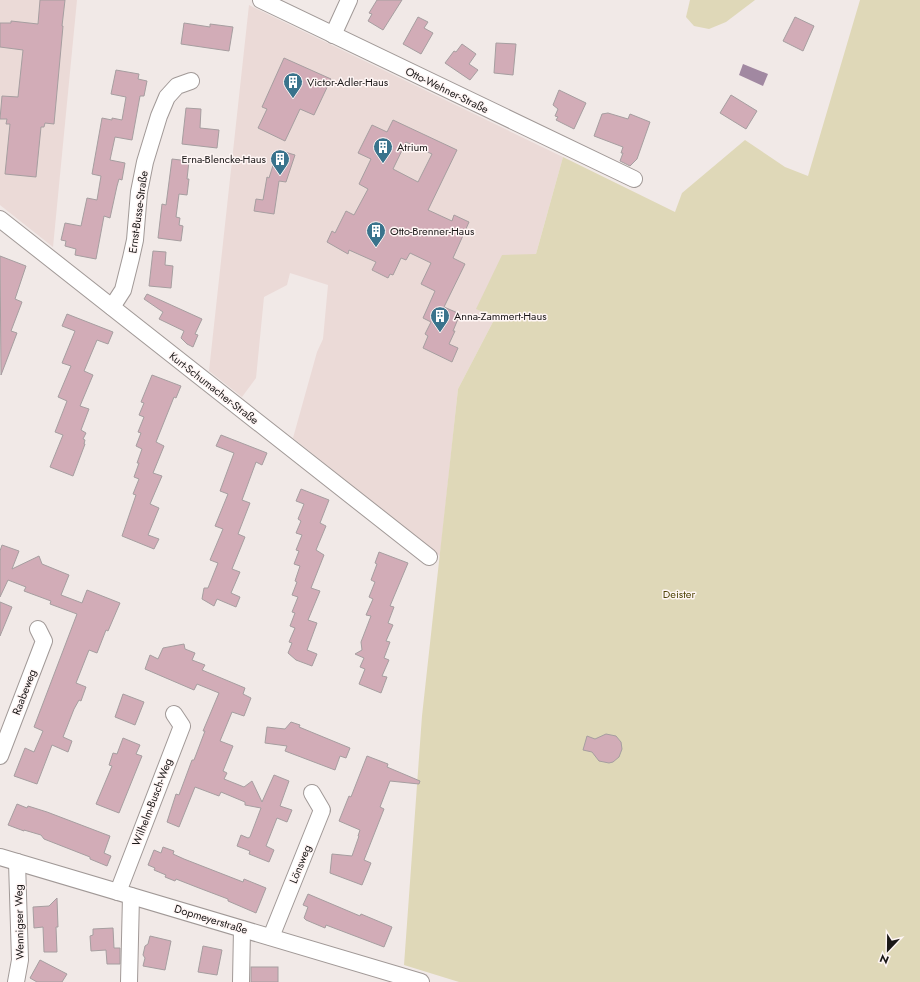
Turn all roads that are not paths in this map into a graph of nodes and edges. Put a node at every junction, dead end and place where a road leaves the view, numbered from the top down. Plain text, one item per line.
1 (261, 0) edge
2 (349, 0) edge
3 (333, 35) junction
4 (191, 81) dead end
5 (634, 179) dead end
6 (0, 219) edge
7 (112, 307) junction
8 (429, 557) dead end
9 (38, 629) dead end
10 (174, 714) dead end
11 (0, 756) edge
12 (312, 793) dead end
13 (0, 857) edge
14 (17, 862) junction
15 (124, 894) junction
16 (242, 928) junction
17 (271, 937) junction
18 (16, 982) edge
19 (129, 982) edge
20 (241, 982) edge
21 (421, 982) edge

1 - 3 street, Otto-Wehner-Straße
2 - 3 street
3 - 5 street, Otto-Wehner-Straße
4 - 7 street, Ernst-Busse-Straße
6 - 7 street, Kurt-Schumacher-Straße
7 - 8 street, Kurt-Schumacher-Straße
9 - 11 street, Raabeweg
10 - 15 street, Wilhelm-Busch-Weg
12 - 17 street, Lönsweg
13 - 14 street, Dopmeyerstraße
14 - 15 street, Dopmeyerstraße
14 - 18 street, Wennigser Weg
15 - 16 street, Dopmeyerstraße
15 - 19 street
16 - 17 street, Dopmeyerstraße
16 - 20 street
17 - 21 street, Dopmeyerstraße

